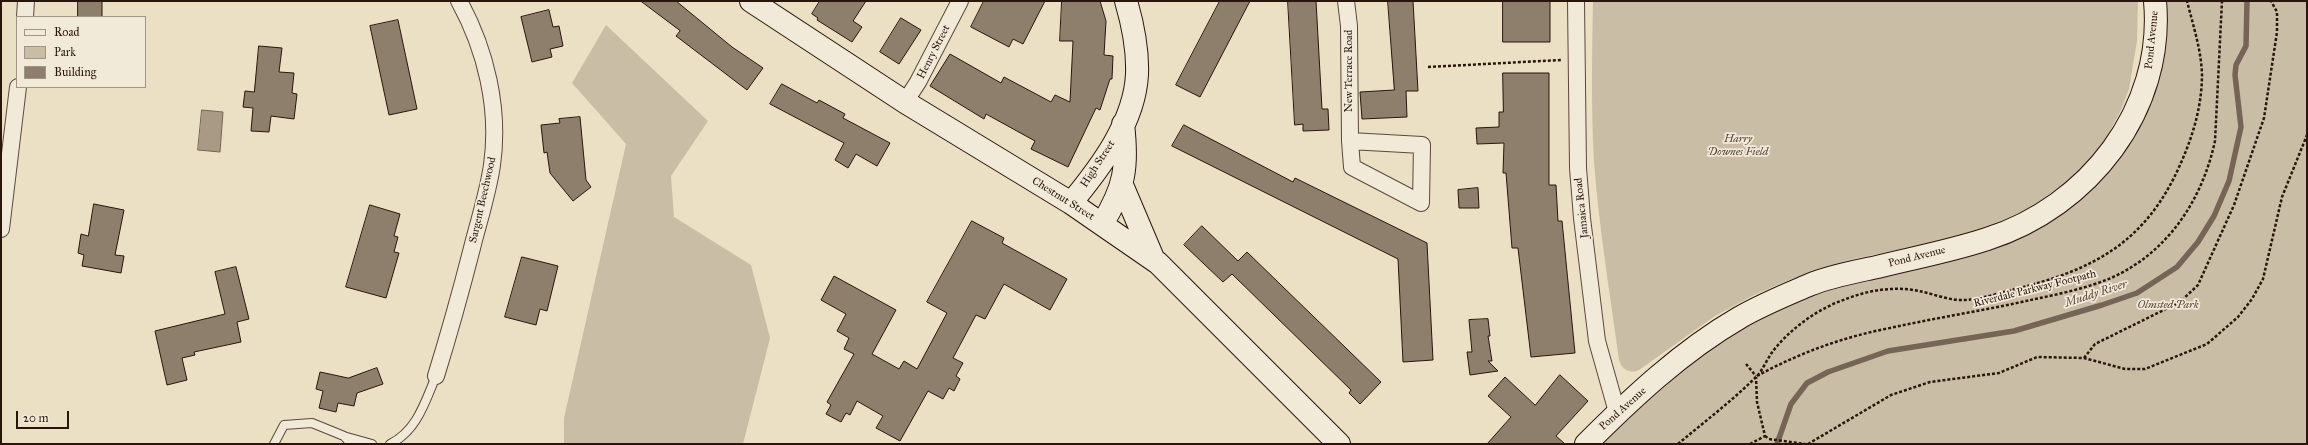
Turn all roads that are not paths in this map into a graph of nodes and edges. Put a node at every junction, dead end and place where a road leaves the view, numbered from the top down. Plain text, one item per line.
1 (26, 1) edge
2 (460, 1) edge
3 (960, 1) edge
4 (1126, 1) edge
5 (1346, 1) edge
6 (1576, 1) edge
7 (2155, 1) edge
8 (765, 5) edge
9 (25, 16) edge
10 (18, 88) edge
11 (905, 102) junction
12 (8, 115) edge
13 (1123, 124) junction
14 (1350, 141) junction
15 (1122, 185) junction
16 (1071, 203) junction
17 (1102, 224) junction
18 (1, 230) edge
19 (1153, 258) junction
20 (436, 376) joint
21 (1617, 412) junction
22 (344, 436) junction
23 (274, 444) edge
24 (352, 444) edge
25 (372, 444) edge
26 (390, 444) edge
27 (1339, 444) edge
28 (1586, 444) edge

1 - 9 street
2 - 20 street, Sargent Beechwood
3 - 11 street, Henry Street
4 - 13 main road, High Street
5 - 14 street, New Terrace Road
6 - 21 street, Jamaica Road
7 - 21 main road, Pond Avenue
8 - 11 main road, Chestnut Street
10 - 12 street
11 - 16 main road, Chestnut Street
12 - 18 street
13 - 15 main road, High Street
13 - 16 main road, High Street
14 - 14 street, New Terrace Road
15 - 17 main road, High Street
15 - 19 main road
16 - 17 main road, Chestnut Street
17 - 19 main road, Chestnut Street
19 - 27 main road, Chestnut Street
20 - 26 lane
21 - 28 main road, Pond Avenue
22 - 23 lane
22 - 24 lane
22 - 25 lane

